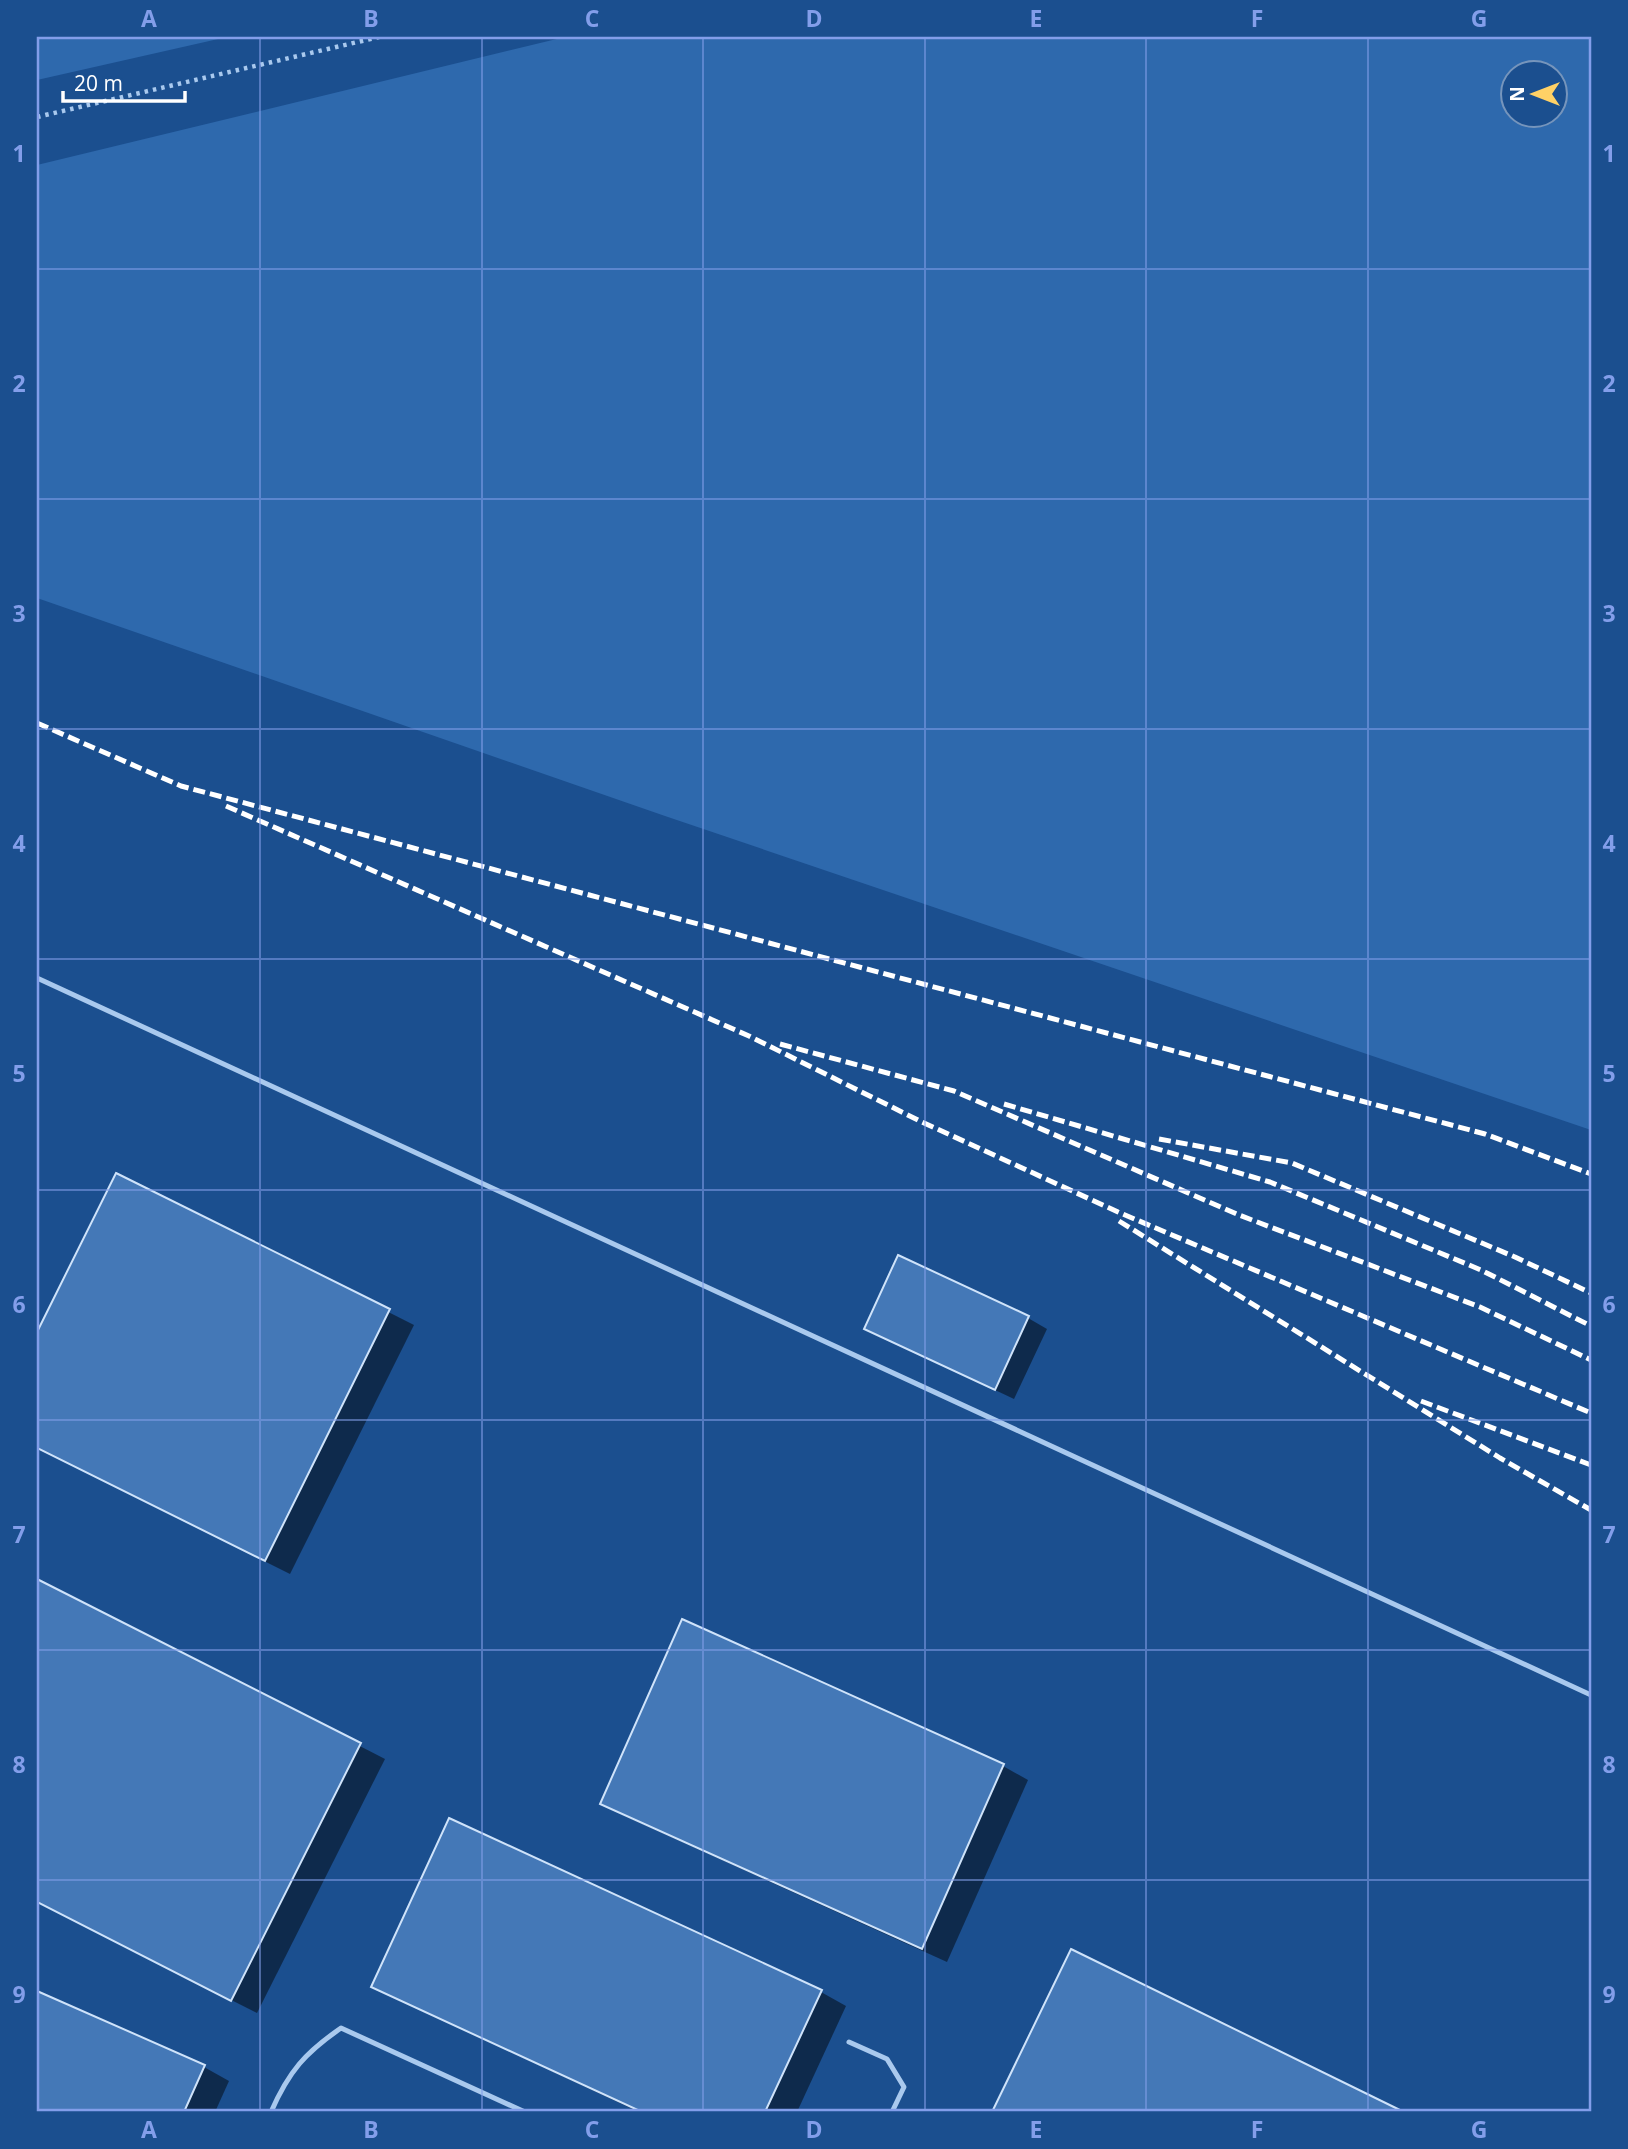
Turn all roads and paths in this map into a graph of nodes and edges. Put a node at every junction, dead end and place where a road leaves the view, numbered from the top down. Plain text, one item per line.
1 (379, 37) edge
2 (37, 117) edge
3 (37, 978) edge
4 (1591, 1695) edge
5 (849, 2042) dead end
6 (271, 2112) edge
7 (525, 2112) edge
8 (892, 2112) edge

1 - 2 path
3 - 4 lane
5 - 8 lane
6 - 7 lane

